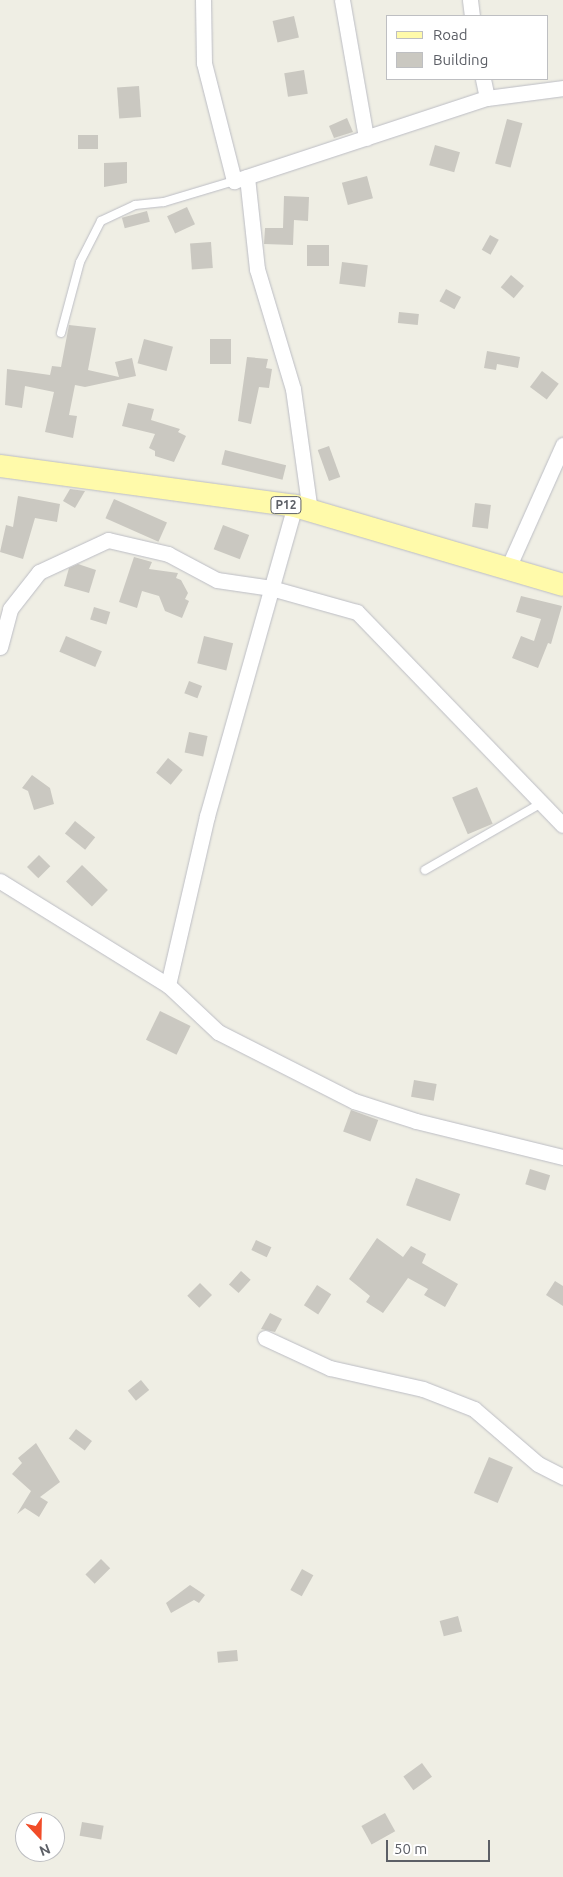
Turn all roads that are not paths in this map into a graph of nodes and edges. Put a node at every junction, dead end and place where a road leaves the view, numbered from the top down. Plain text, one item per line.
1 (203, 0) edge
2 (342, 0) edge
3 (470, 0) edge
4 (472, 15) edge
5 (483, 80) edge
6 (563, 88) edge
7 (487, 98) junction
8 (366, 138) junction
9 (240, 179) junction
10 (61, 333) dead end
11 (563, 445) edge
12 (0, 466) edge
13 (302, 508) junction
14 (508, 568) junction
15 (563, 586) edge
16 (271, 588) junction
17 (0, 648) edge
18 (540, 804) junction
19 (563, 825) edge
20 (425, 870) dead end
21 (0, 881) edge
22 (168, 985) junction
23 (563, 1157) edge
24 (265, 1338) dead end
25 (563, 1477) edge

1 - 9 street
2 - 8 street
3 - 4 street
5 - 7 street
6 - 7 street
7 - 8 street
8 - 9 street
9 - 10 lane
9 - 13 street
11 - 14 street
12 - 13 main road, P12
13 - 14 main road, P12
13 - 16 street
14 - 15 main road, P12
16 - 17 street
16 - 18 street
16 - 22 street
18 - 19 street
18 - 20 lane
21 - 22 street
22 - 23 street
24 - 25 street

